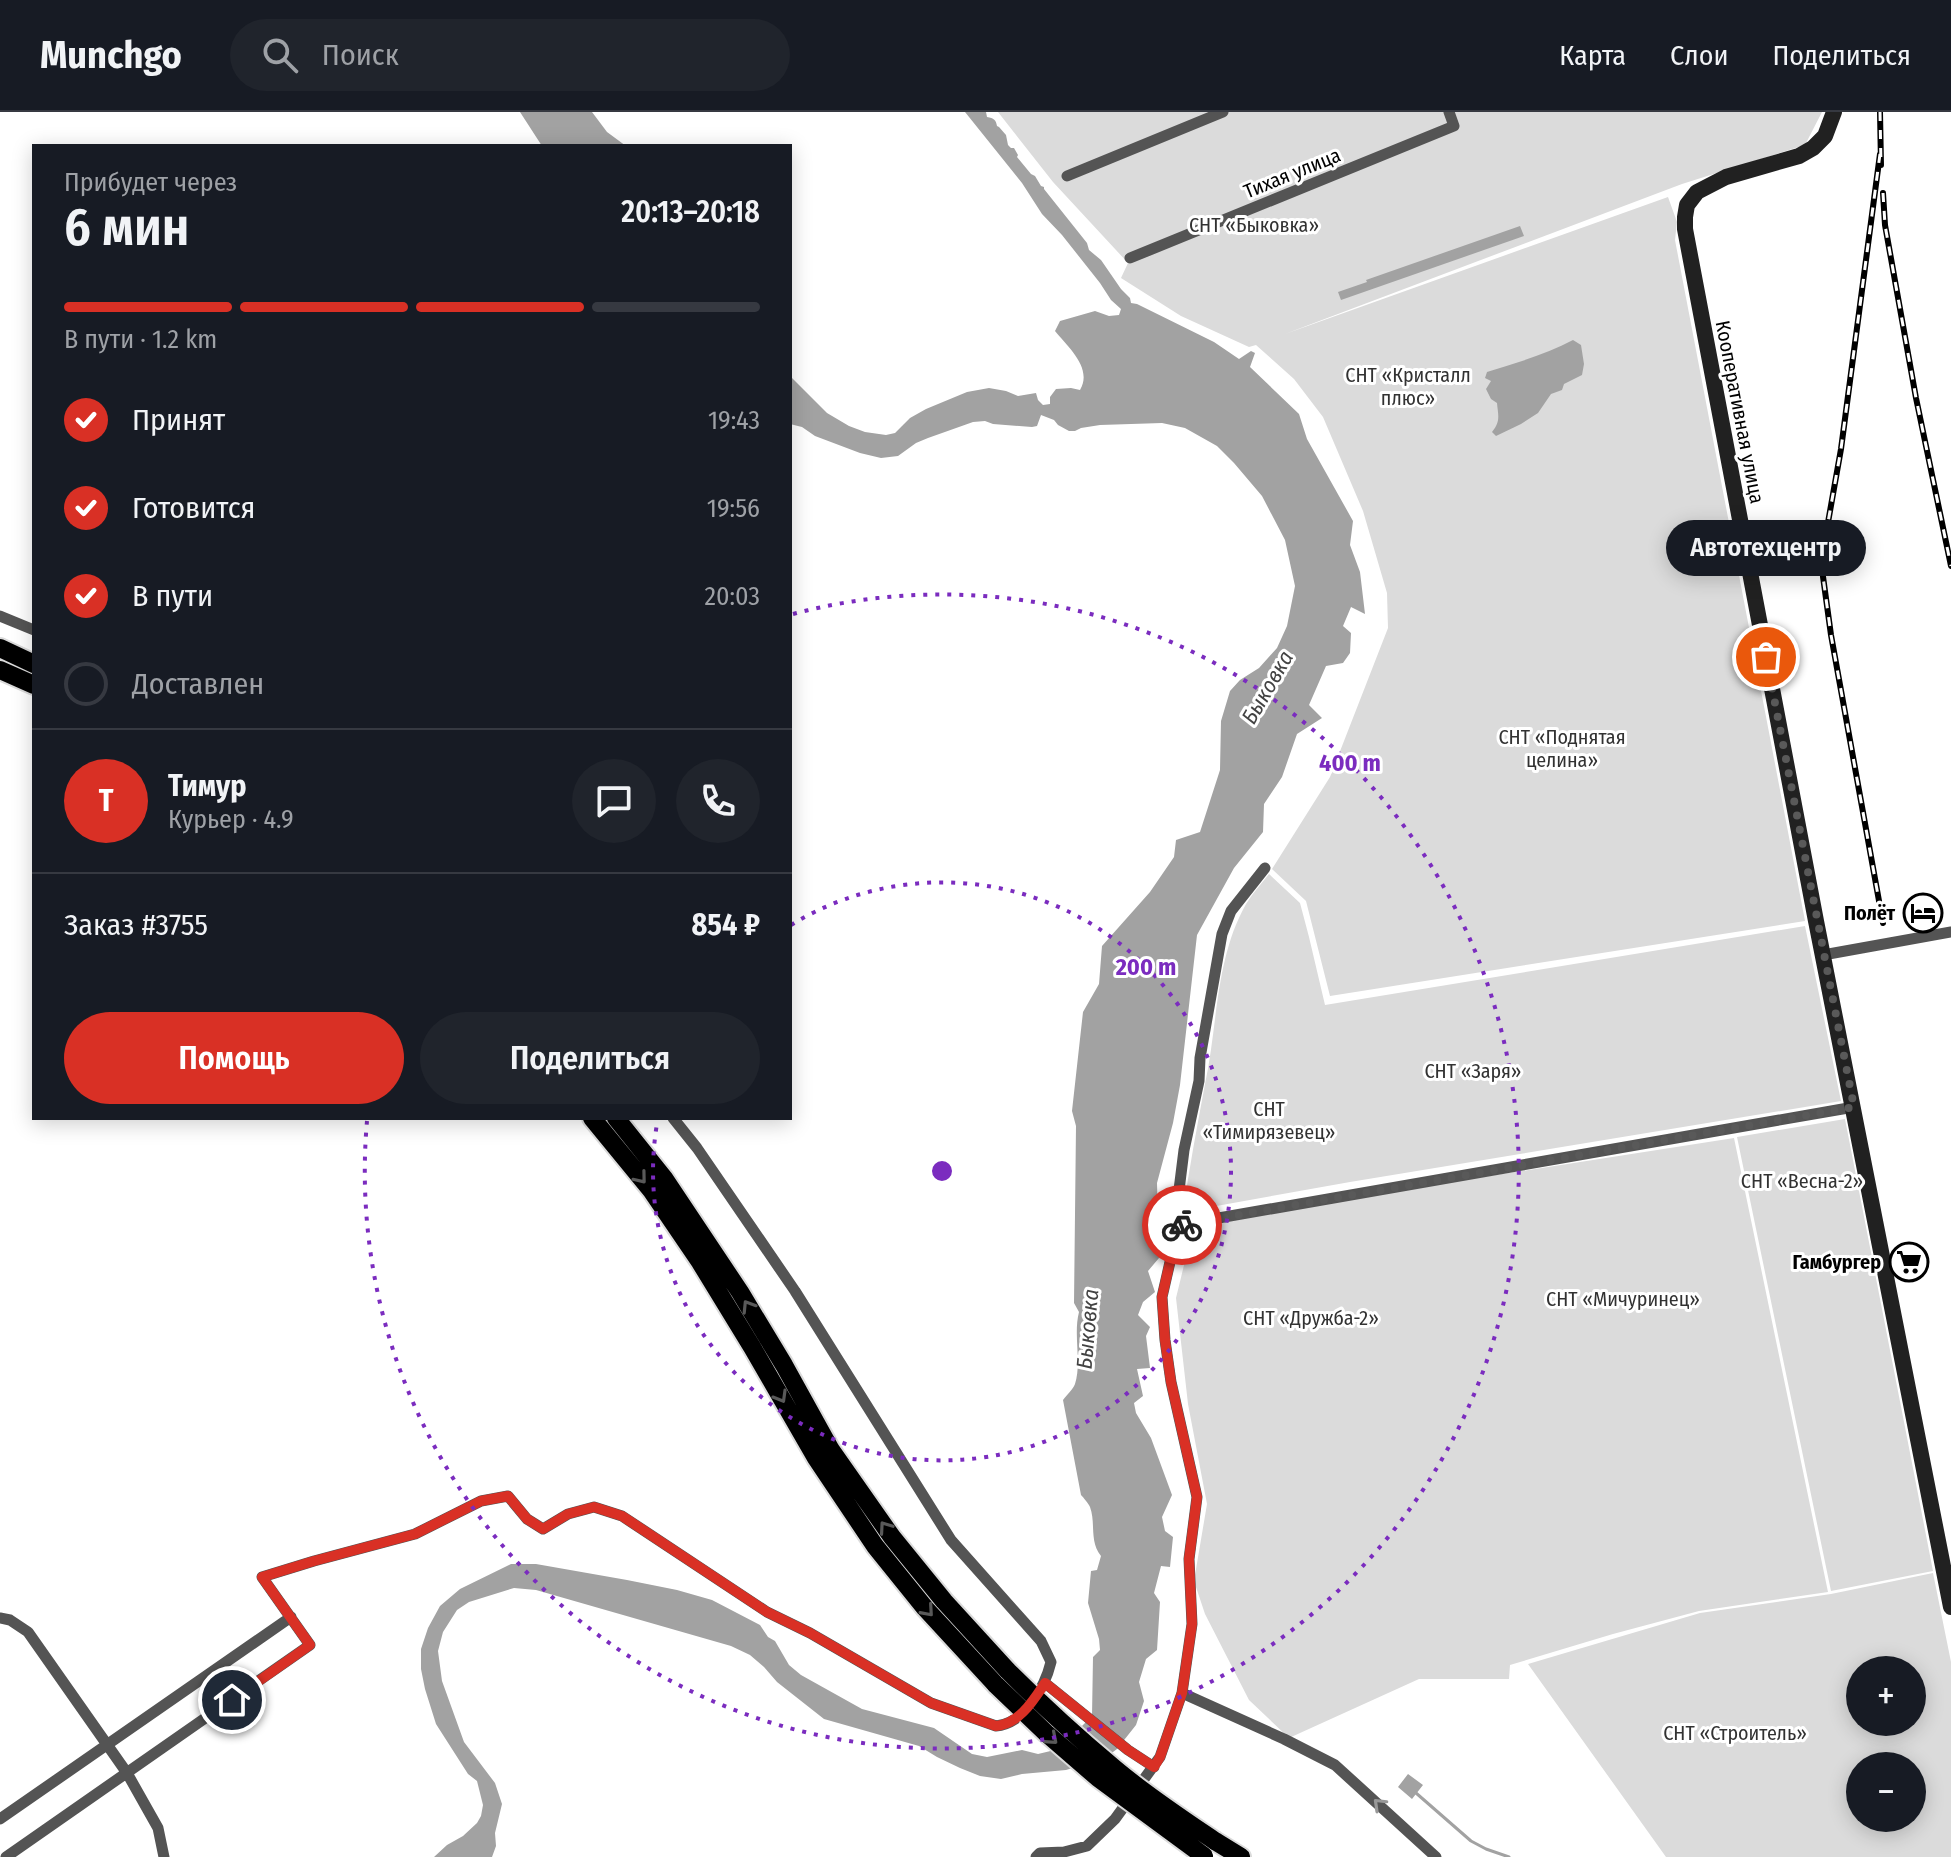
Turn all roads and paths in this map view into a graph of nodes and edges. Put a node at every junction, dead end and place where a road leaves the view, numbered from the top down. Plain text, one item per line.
1 (1223, 112) edge
2 (1449, 112) edge
3 (1834, 112) edge
4 (1067, 176) dead end
5 (1130, 258) dead end
6 (0, 616) edge
7 (32, 629) edge
8 (0, 648) edge
9 (32, 663) edge
10 (0, 670) edge
11 (32, 684) edge
12 (1265, 868) dead end
13 (1951, 932) edge
14 (1823, 955) junction
15 (1854, 1107) junction
16 (594, 1120) edge
17 (618, 1120) edge
18 (675, 1120) edge
19 (1173, 1226) junction
20 (1951, 1607) edge
21 (291, 1617) junction
22 (0, 1618) edge
23 (1002, 1678) junction
24 (1045, 1683) junction
25 (1182, 1693) junction
26 (106, 1746) junction
27 (1154, 1767) junction
28 (127, 1773) junction
29 (0, 1819) edge
30 (1208, 1851) edge
31 (6, 1857) edge
32 (164, 1857) edge
33 (1036, 1857) edge
34 (1241, 1857) edge
35 (1436, 1857) edge

1 - 4 street
2 - 5 street, Тихая улица
3 - 14 main road, Кооперативная улица
6 - 7 street
8 - 9 main road
10 - 11 main road
12 - 19 street
13 - 14 street
14 - 15 main road, Кооперативная улица
15 - 19 street
15 - 20 main road, Кооперативная улица
16 -> 23 main road
23 -> 17 main road
18 - 24 street
19 - 25 street
21 - 24 street
21 - 26 street
21 - 28 street
22 - 26 street
23 - 30 main road, bridge
24 - 27 street
25 - 27 street
35 -> 25 street
26 - 28 street
26 - 29 street
27 - 33 street
28 - 31 street
28 - 32 street
30 - 34 main road

